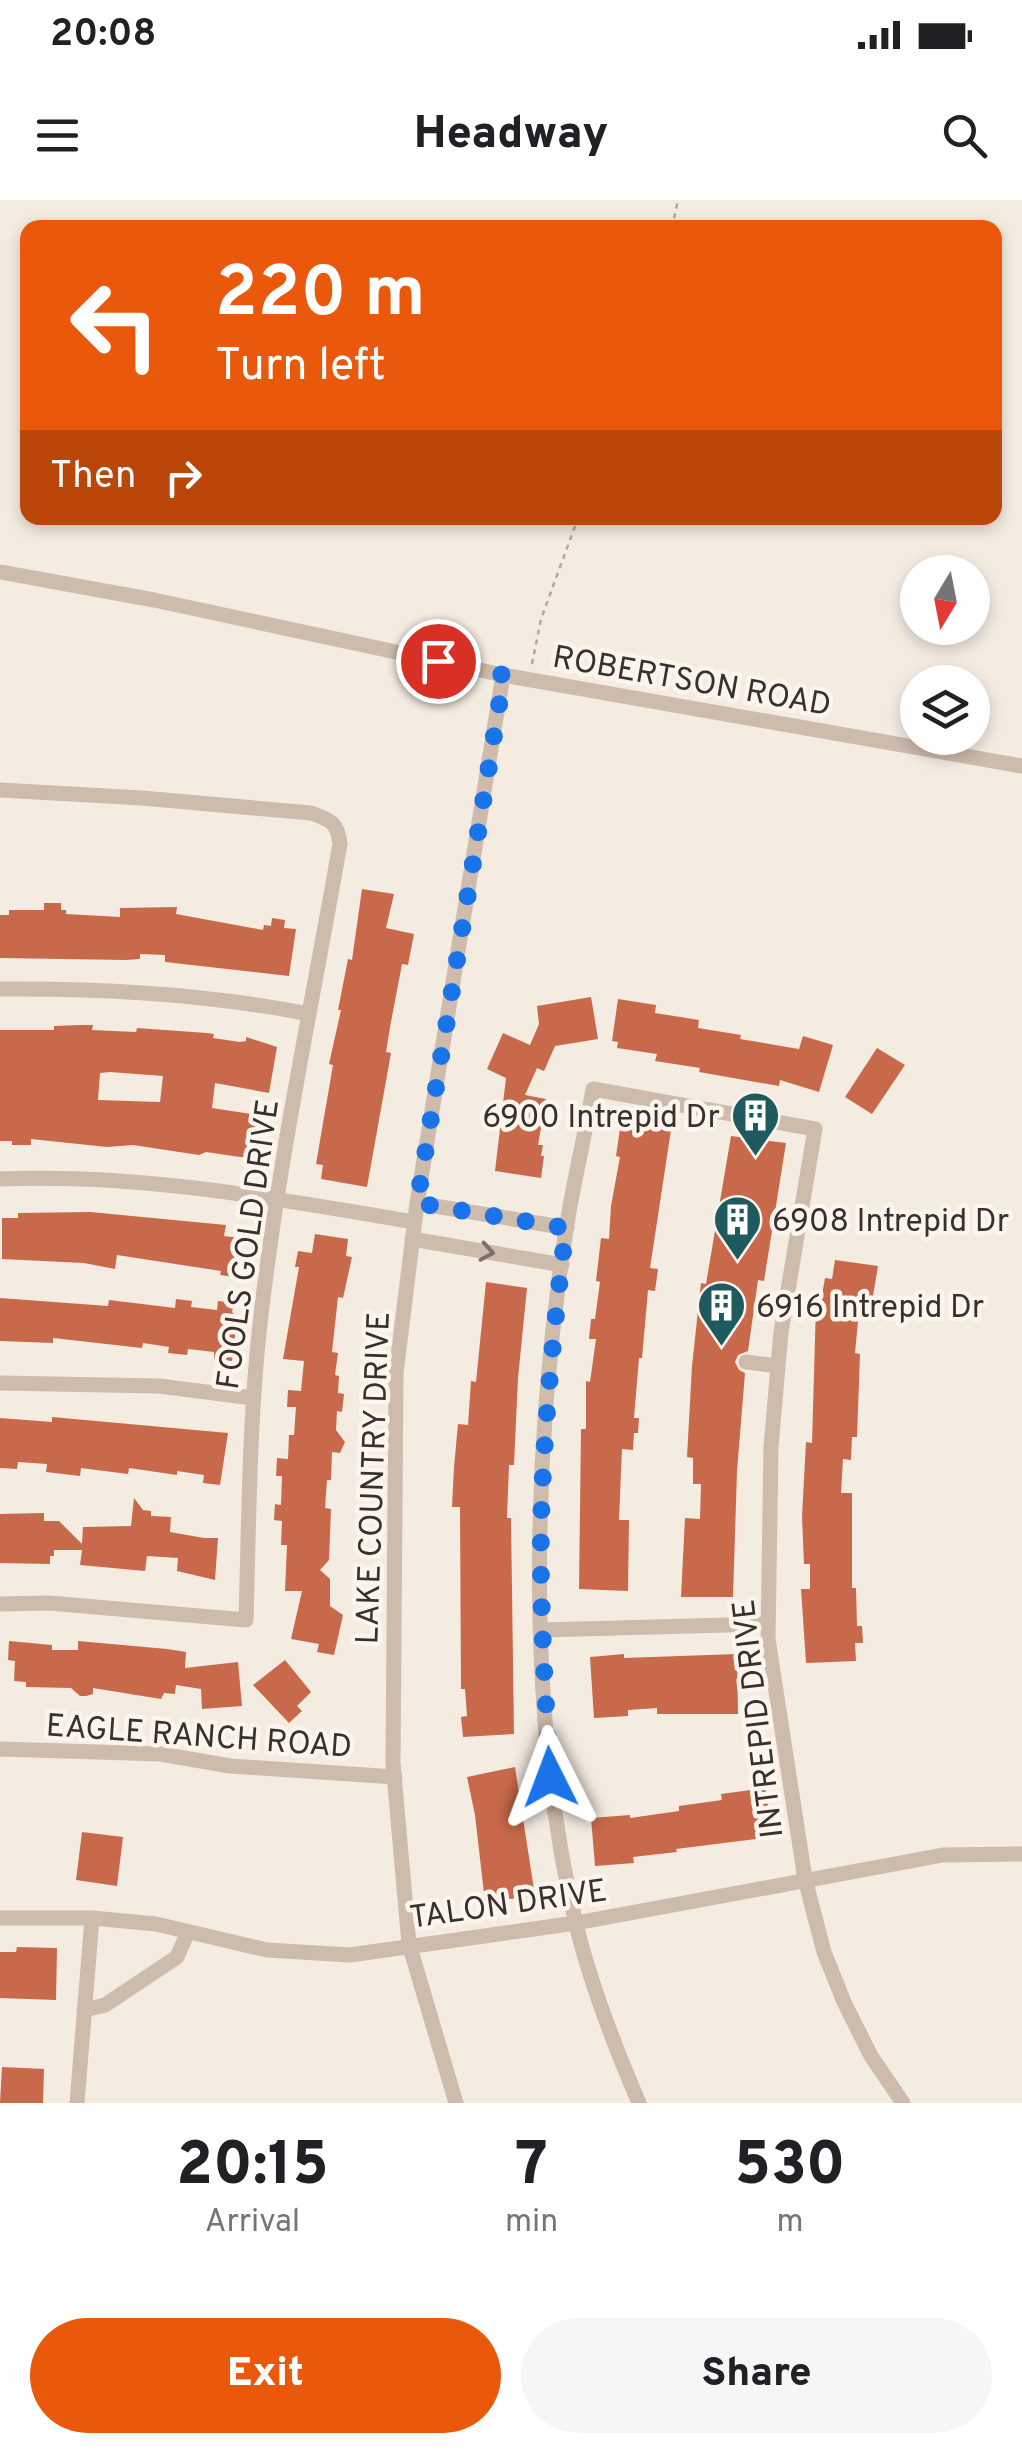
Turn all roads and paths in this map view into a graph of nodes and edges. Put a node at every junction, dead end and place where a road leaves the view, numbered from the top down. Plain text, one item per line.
1 (576, 525) edge
2 (0, 572) edge
3 (504, 675) junction
4 (528, 679) junction
5 (1022, 766) edge
6 (0, 790) edge
7 (0, 989) edge
8 (309, 1014) junction
9 (0, 1179) edge
10 (276, 1198) junction
11 (417, 1203) junction
12 (414, 1222) junction
13 (566, 1228) junction
14 (412, 1239) junction
15 (562, 1265) junction
16 (746, 1362) dead end
17 (778, 1366) junction
18 (0, 1383) edge
19 (253, 1398) junction
20 (0, 1604) edge
21 (767, 1624) junction
22 (542, 1630) junction
23 (0, 1749) edge
24 (395, 1777) junction
25 (1022, 1854) edge
26 (805, 1879) junction
27 (0, 1918) edge
28 (92, 1918) junction
29 (576, 1923) junction
30 (188, 1932) junction
31 (409, 1944) junction
32 (84, 2010) junction
33 (77, 2103) edge
34 (456, 2103) edge
35 (640, 2103) edge
36 (903, 2103) edge

1 - 4 path
2 - 3 street, ROBERTSON ROAD
3 - 4 street, ROBERTSON ROAD
3 - 11 street, LAKE COUNTRY DRIVE
4 - 5 street, ROBERTSON ROAD
6 - 8 street, FOOLS GOLD DRIVE
7 - 8 street
8 - 10 street, FOOLS GOLD DRIVE
9 - 10 street
10 - 12 street
10 - 19 street, FOOLS GOLD DRIVE
11 - 12 street, LAKE COUNTRY DRIVE
11 - 13 street
12 - 14 street, LAKE COUNTRY DRIVE
13 - 15 street
13 - 17 street, INTREPID DRIVE
14 -> 15 street
14 - 24 street, LAKE COUNTRY DRIVE
15 - 22 street
16 - 17 street
17 - 21 street, INTREPID DRIVE
18 - 19 street
19 - 20 street, FOOLS GOLD DRIVE
21 - 22 street
21 - 26 street, INTREPID DRIVE
22 - 29 street
23 - 24 street, EAGLE RANCH ROAD
24 - 31 street, LAKE COUNTRY DRIVE
25 - 26 street, TALON DRIVE
26 - 29 street, TALON DRIVE
26 - 36 street, INTREPID DRIVE
27 - 28 street, TALON DRIVE
28 - 30 street, TALON DRIVE
28 - 32 street
29 - 31 street, TALON DRIVE
29 - 35 street
30 - 31 street, TALON DRIVE
30 - 32 street
31 - 34 street, LAKE COUNTRY DRIVE
32 - 33 street

